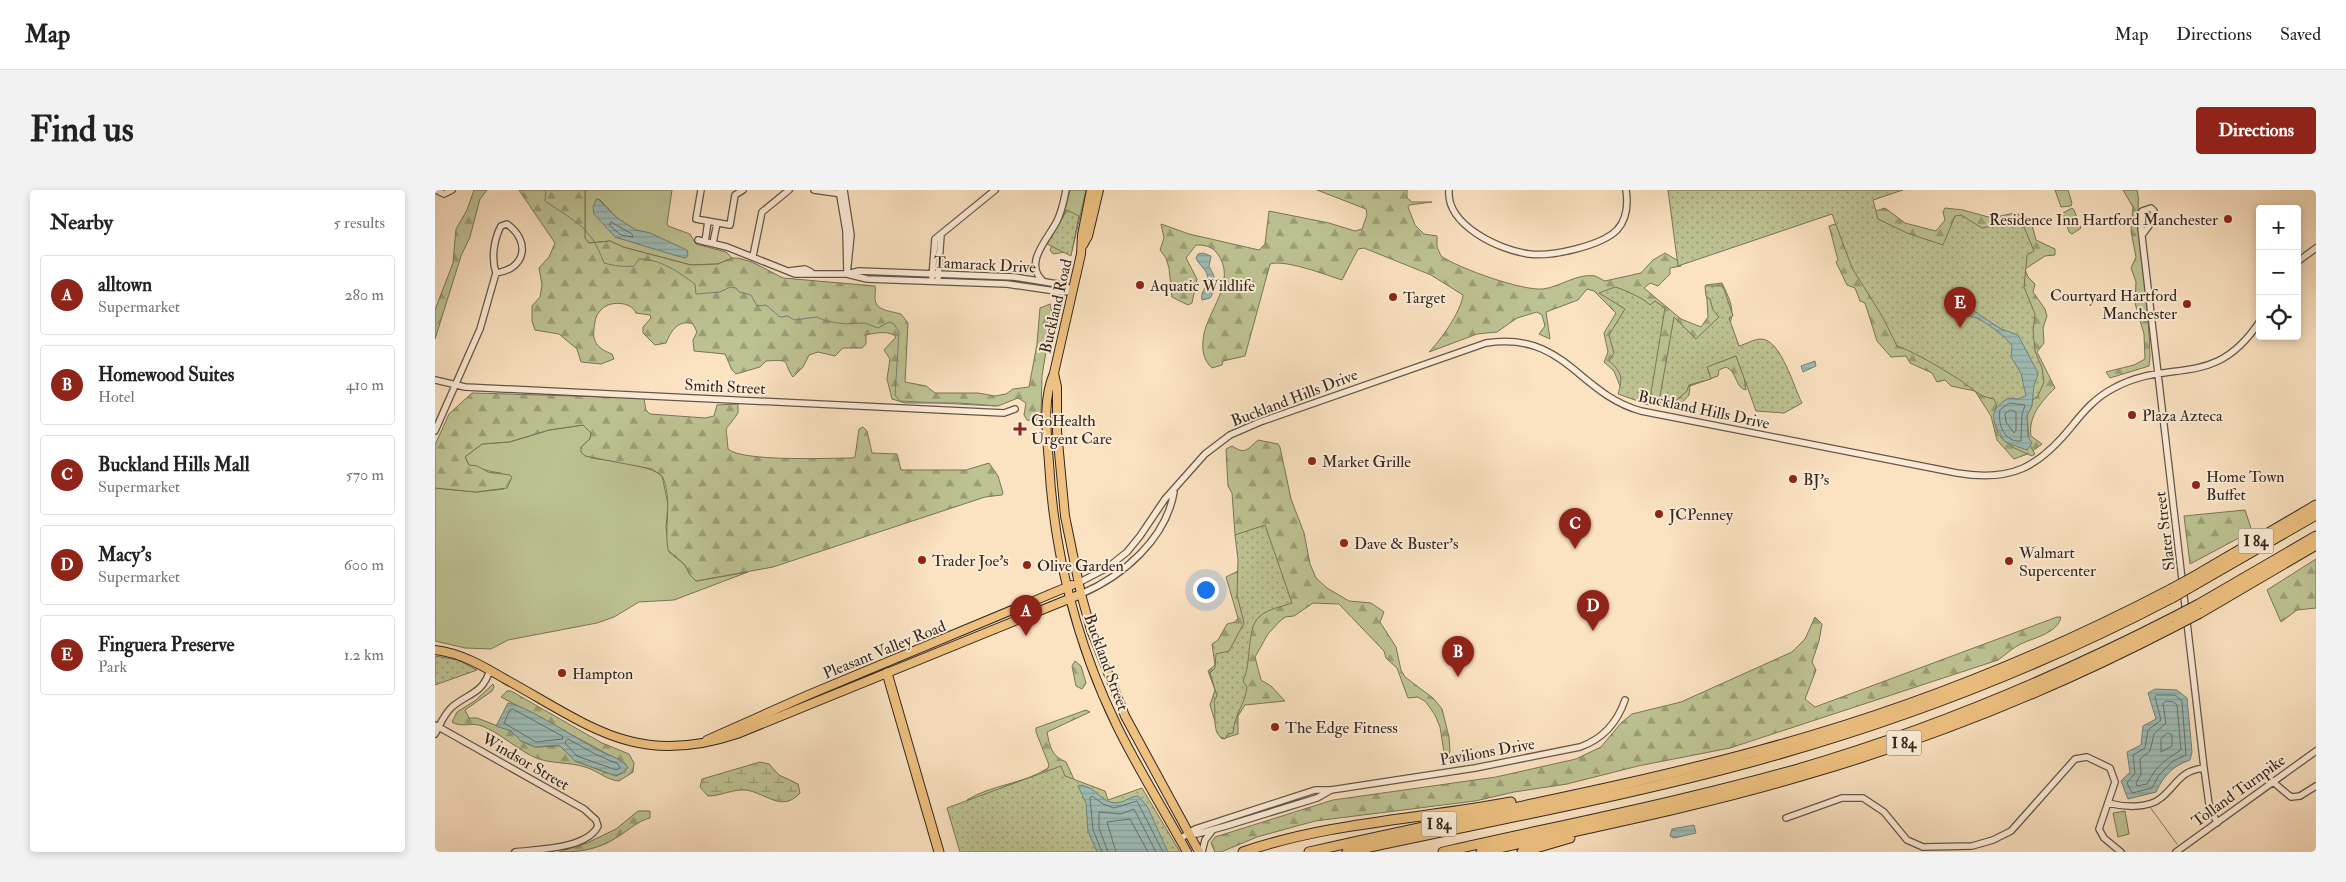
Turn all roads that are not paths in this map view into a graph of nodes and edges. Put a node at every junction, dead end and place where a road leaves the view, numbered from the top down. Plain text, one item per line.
1 (437, 190) edge
2 (451, 190) edge
3 (701, 190) edge
4 (743, 190) edge
5 (789, 190) edge
6 (814, 190) edge
7 (995, 190) edge
8 (1066, 190) edge
9 (1091, 190) edge
10 (1099, 190) edge
11 (1449, 190) edge
12 (1626, 190) edge
13 (842, 192) edge
14 (709, 221) junction
15 (717, 222) junction
16 (2143, 234) dead end
17 (698, 240) dead end
18 (705, 242) junction
19 (713, 243) junction
20 (1083, 245) junction
21 (2316, 248) edge
22 (753, 256) junction
23 (2301, 259) edge
24 (496, 272) junction
25 (886, 272) junction
26 (847, 274) junction
27 (935, 275) junction
28 (886, 280) junction
29 (1043, 281) junction
30 (935, 282) junction
31 (1073, 291) junction
32 (2256, 326) edge
33 (1054, 373) junction
34 (2160, 375) junction
35 (435, 380) edge
36 (454, 386) junction
37 (1015, 409) dead end
38 (435, 430) edge
39 (1048, 456) junction
40 (1059, 457) junction
41 (1049, 466) joint
42 (1060, 467) joint
43 (1174, 492) junction
44 (2316, 505) edge
45 (2316, 514) edge
46 (2316, 536) edge
47 (2316, 545) edge
48 (2196, 580) junction
49 (1079, 583) junction
50 (1068, 587) junction
51 (2171, 593) junction
52 (1081, 594) junction
53 (1070, 598) junction
54 (2199, 608) junction
55 (2175, 622) junction
56 (980, 624) junction
57 (981, 635) junction
58 (435, 650) edge
59 (886, 668) junction
60 (490, 670) junction
61 (1112, 687) junction
62 (1101, 692) junction
63 (797, 700) junction
64 (1625, 700) dead end
65 (801, 708) junction
66 (437, 726) edge
67 (435, 734) edge
68 (701, 743) junction
69 (2316, 751) edge
70 (2204, 768) junction
71 (2273, 782) junction
72 (2316, 786) edge
73 (1331, 790) junction
74 (1568, 795) junction
75 (1283, 799) junction
76 (2108, 804) junction
77 (1281, 808) junction
78 (1786, 818) dead end
79 (1620, 821) junction
80 (2217, 823) junction
81 (1214, 830) junction
82 (1189, 834) junction
83 (1180, 839) junction
84 (938, 850) edge
85 (515, 852) edge
86 (1187, 852) edge
87 (1201, 852) edge
88 (1243, 852) edge
89 (1309, 852) edge
90 (1347, 852) edge
91 (1443, 852) edge
92 (1481, 852) edge
93 (1522, 852) edge
94 (2121, 852) edge
95 (2176, 852) edge

1 - 2 street
3 - 14 street
4 - 15 street
5 - 22 street
6 - 13 street
7 - 27 street
8 - 29 street
9 - 20 main road, Buckland Road
10 - 20 main road, Buckland Road
11 - 12 street
13 - 26 street
14 - 15 street
14 - 18 street
15 - 19 street
16 - 34 street, Slater Street
17 - 18 street
18 - 19 street
19 - 22 street
20 - 31 main road, Buckland Road
21 - 23 street
22 - 26 street
24 - 24 street
24 - 36 street
25 - 26 street, Tamarack Drive
25 - 27 street, Tamarack Drive
25 - 28 street
26 - 28 street, Tamarack Drive
27 - 29 street, Tamarack Drive
27 - 30 street
28 - 30 street, Tamarack Drive
29 - 31 street, Tamarack Drive
30 - 31 street, Tamarack Drive
31 - 33 main road, Buckland Road
32 - 34 street, Buckland Hills Drive
33 - 39 main road, Buckland Road
33 - 40 main road, Buckland Road
34 - 43 street, Buckland Hills Drive
34 - 70 street, Slater Street
35 - 36 street, Smith Street
36 - 37 street, Smith Street
36 - 38 street
39 - 40 main road
39 - 41 main road, Buckland Road
40 - 42 main road, Buckland Road
41 - 50 main road, Buckland Street
42 - 49 main road, Buckland Street
43 - 49 street, Buckland Hills Drive
43 - 52 street, Buckland Hills Drive
44 - 48 highway, I 84
45 - 48 highway
46 - 54 highway
47 - 54 highway, I 84
48 - 51 highway, bridge
49 - 50 main road, Pleasant Valley Road
49 - 52 main road, Buckland Street
50 - 53 main road, Buckland Street
50 - 56 main road, Pleasant Valley Road
51 - 74 highway, I 84
51 - 90 highway
52 - 53 main road, Pleasant Valley Road
52 - 61 main road, Buckland Street
53 - 57 main road, Pleasant Valley Road
53 - 62 main road, Buckland Street
54 - 55 highway, bridge
55 - 79 highway, I 84
55 - 91 highway
56 - 57 main road
56 - 59 main road, Pleasant Valley Road
57 - 59 main road, Pleasant Valley Road
58 - 60 main road, Pleasant Valley Road
59 - 63 main road, Pleasant Valley Road
59 - 65 main road, Pleasant Valley Road
59 - 84 highway
60 - 66 street
60 - 68 main road, Pleasant Valley Road
61 - 62 main road
61 - 82 main road, Buckland Street
62 - 83 main road, Buckland Street
63 - 65 main road
63 - 68 main road, Pleasant Valley Road
64 - 73 street, Pavilions Drive
65 - 68 main road, Pleasant Valley Road
66 - 67 street
66 - 85 street, Windsor Street
69 - 71 street, Tolland Turnpike
70 - 76 street
70 - 80 street, Slater Street
71 - 72 street
71 - 80 street, Tolland Turnpike
73 - 75 street, Pavilions Drive
73 - 77 street, Pavilions Drive
74 - 88 highway
74 - 89 highway, I 84
75 - 77 street
75 - 82 street, Pavilions Drive
76 - 78 street
76 - 94 street
77 - 81 street, Pavilions Drive
79 - 92 highway, I 84
79 - 93 highway
80 - 95 street, Tolland Turnpike
81 - 82 street, Pavilions Drive
81 - 87 street
82 - 83 street, Pavilions Drive
82 - 87 main road, Buckland Street
83 - 86 main road, Buckland Street

